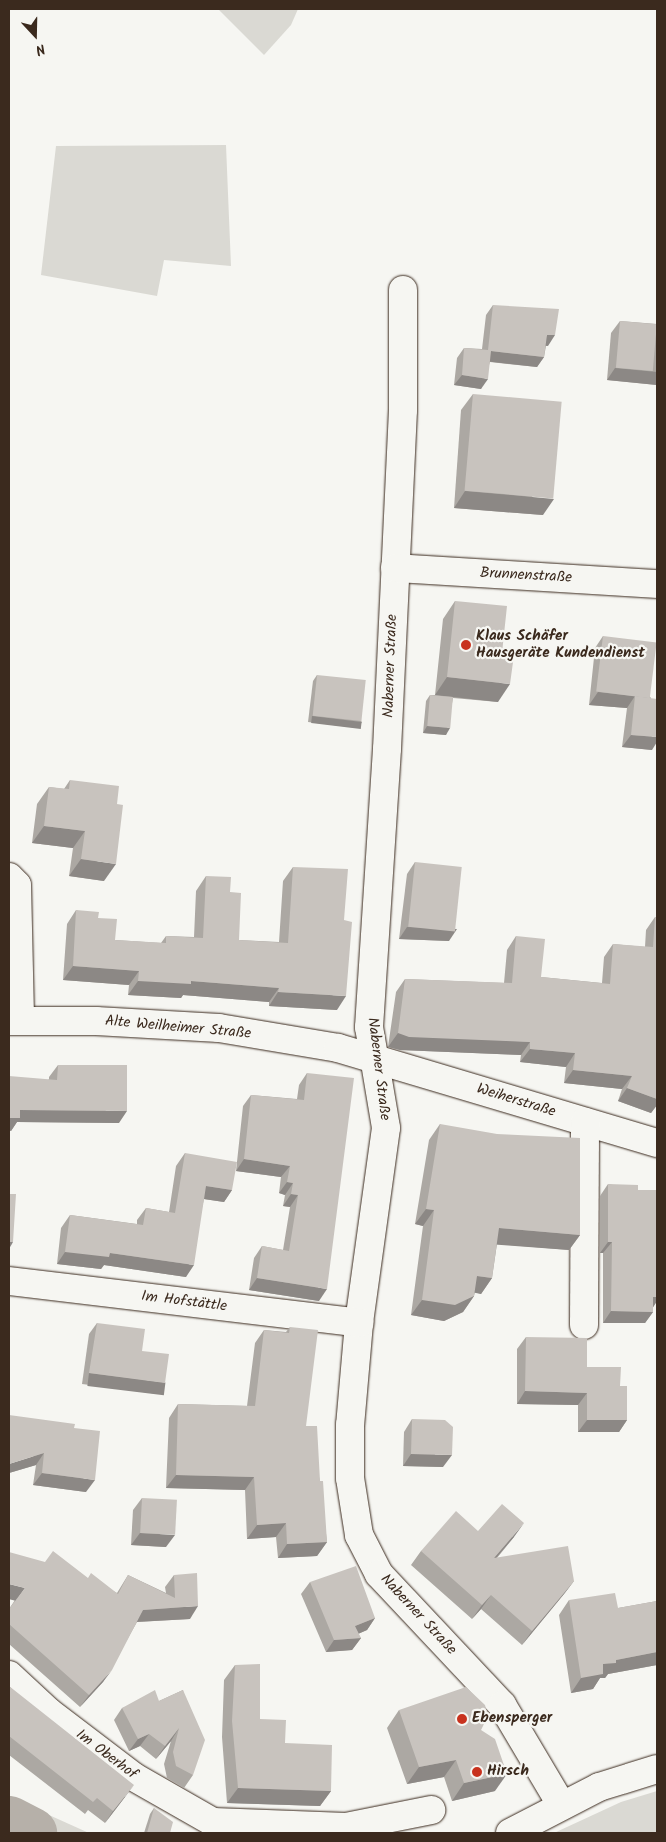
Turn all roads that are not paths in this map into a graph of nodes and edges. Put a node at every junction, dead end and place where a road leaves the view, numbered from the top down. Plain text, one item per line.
1 (403, 290) dead end
2 (395, 568) junction
3 (657, 584) edge
4 (9, 877) edge
5 (14, 1021) edge
6 (375, 1059) junction
7 (585, 1122) junction
8 (657, 1143) edge
9 (9, 1281) edge
10 (358, 1323) junction
11 (584, 1325) dead end
12 (9, 1675) edge
13 (657, 1768) edge
14 (562, 1806) junction
15 (431, 1810) dead end
16 (212, 1828) edge
17 (510, 1833) edge

1 - 2 street, Naberner Straße
2 - 3 street, Brunnenstraße
2 - 6 street, Naberner Straße
4 - 5 street
5 - 6 street, Alte Weilheimer Straße
6 - 7 street, Weiherstraße
6 - 10 street, Naberner Straße
7 - 8 street, Weiherstraße
7 - 11 street
9 - 10 street, Im Hofstättle
10 - 14 street, Naberner Straße
12 - 16 street, Im Oberhof
13 - 14 street
14 - 17 street
15 - 16 street, Im Oberhof

